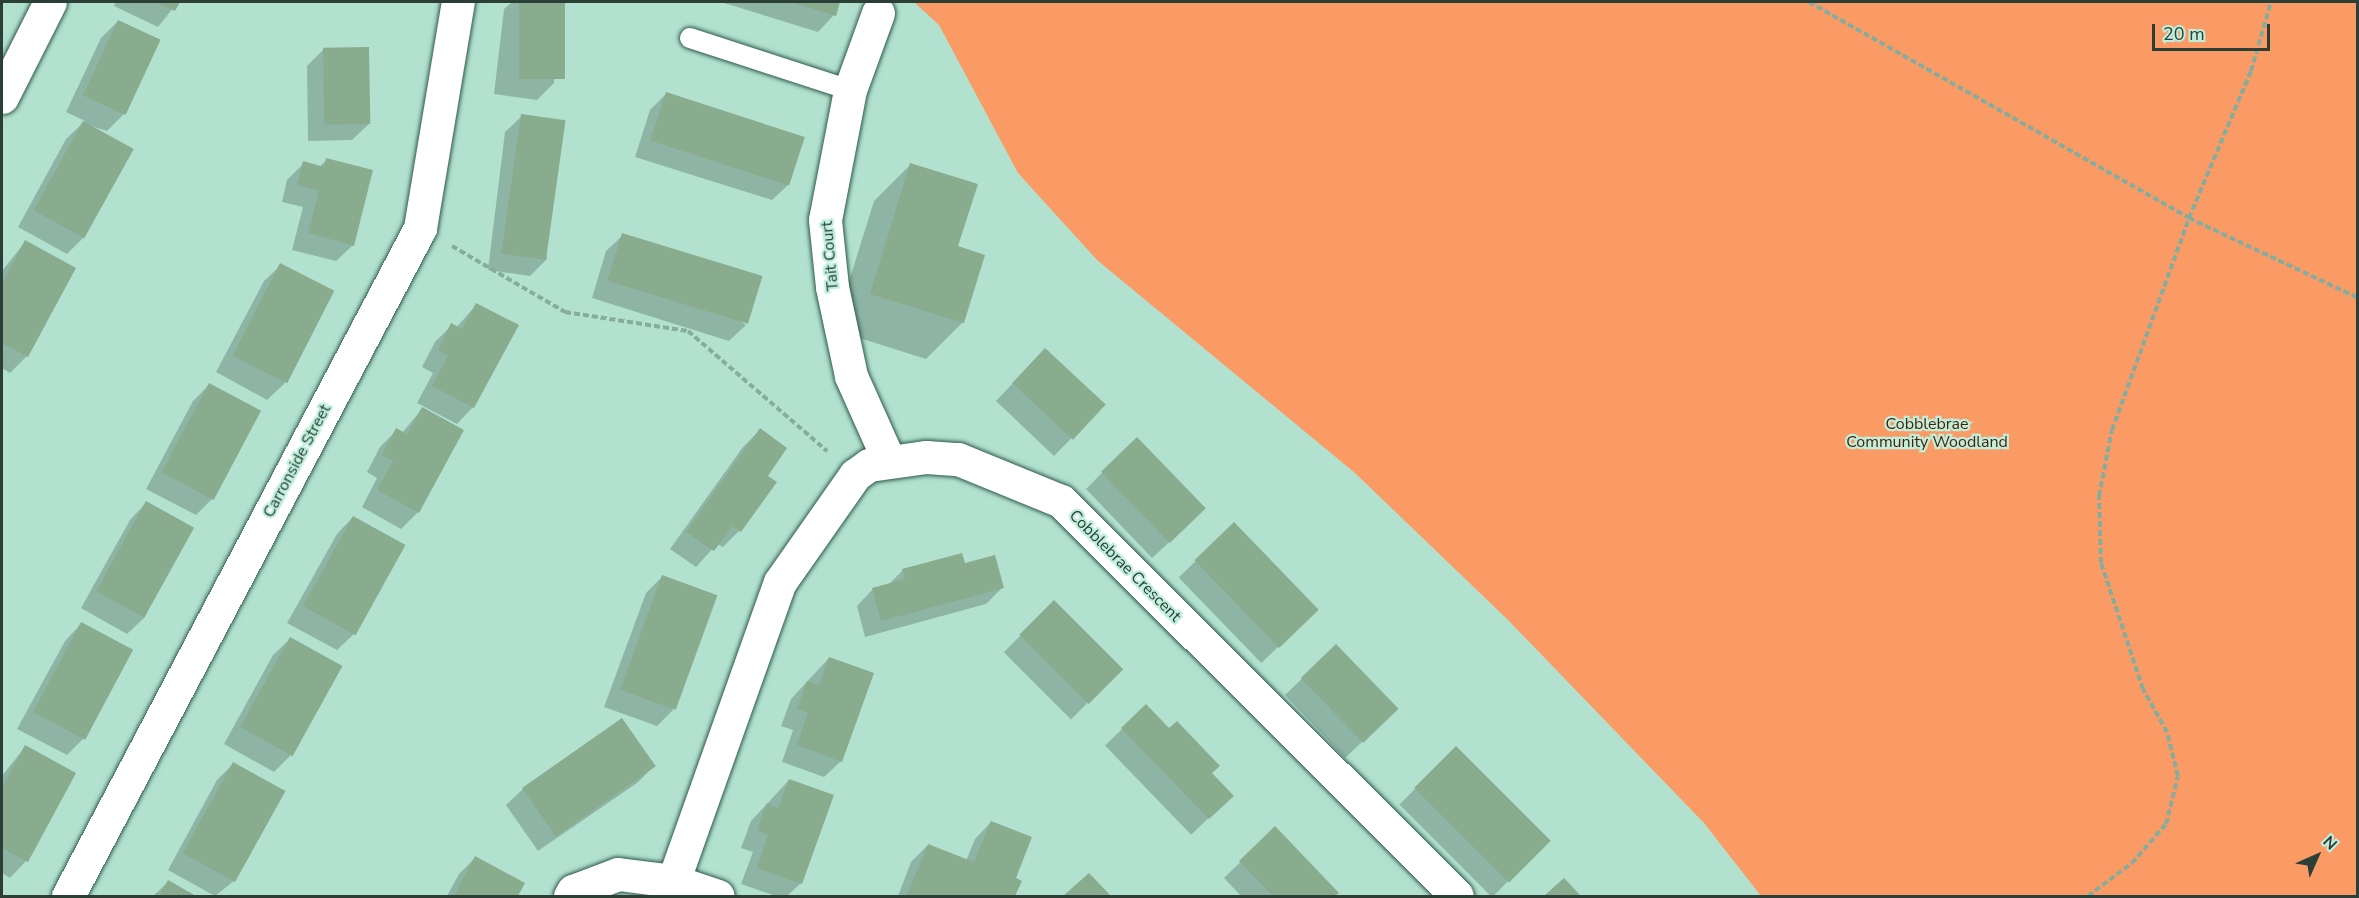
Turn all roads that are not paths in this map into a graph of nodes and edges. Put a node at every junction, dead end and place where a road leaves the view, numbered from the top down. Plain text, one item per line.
1 (50, 2) edge
2 (458, 2) edge
3 (878, 13) dead end
4 (690, 38) dead end
5 (850, 90) junction
6 (2, 97) edge
7 (889, 461) junction
8 (671, 889) edge
9 (68, 897) edge
10 (570, 897) edge
11 (718, 897) edge
12 (1457, 897) edge

1 - 6 street
2 - 9 street, Carronside Street
3 - 5 street, Tait Court
4 - 5 lane
5 - 7 street, Tait Court
7 - 8 street, Cobblebrae Crescent
7 - 12 street, Cobblebrae Crescent
8 - 10 street
8 - 11 street

